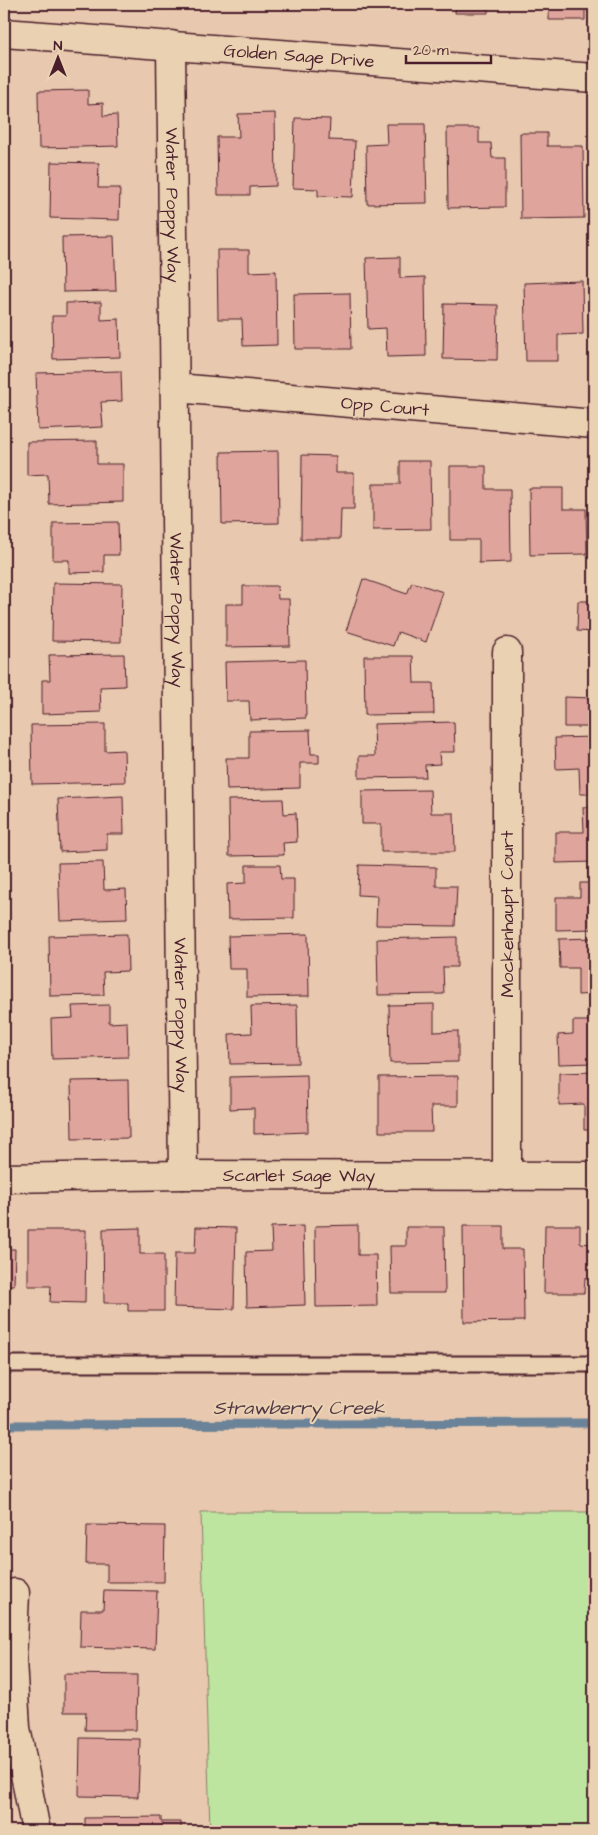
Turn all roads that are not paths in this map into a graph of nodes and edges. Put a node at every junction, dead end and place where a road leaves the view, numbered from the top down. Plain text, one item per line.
1 (4, 33) edge
2 (171, 45) junction
3 (594, 78) edge
4 (176, 388) junction
5 (594, 424) edge
6 (507, 652) dead end
7 (183, 1175) junction
8 (507, 1176) junction
9 (594, 1176) edge
10 (4, 1178) edge
11 (4, 1364) edge
12 (594, 1364) edge
13 (15, 1593) dead end
14 (36, 1831) edge

1 - 2 street, Golden Sage Drive
2 - 3 street, Golden Sage Drive
2 - 4 street, Water Poppy Way
4 - 5 street, Opp Court
4 - 7 street, Water Poppy Way
6 - 8 street, Mockenhaupt Court
7 - 8 street, Scarlet Sage Way
7 - 10 street, Scarlet Sage Way
8 - 9 street, Scarlet Sage Way
11 - 12 lane
13 - 14 street

